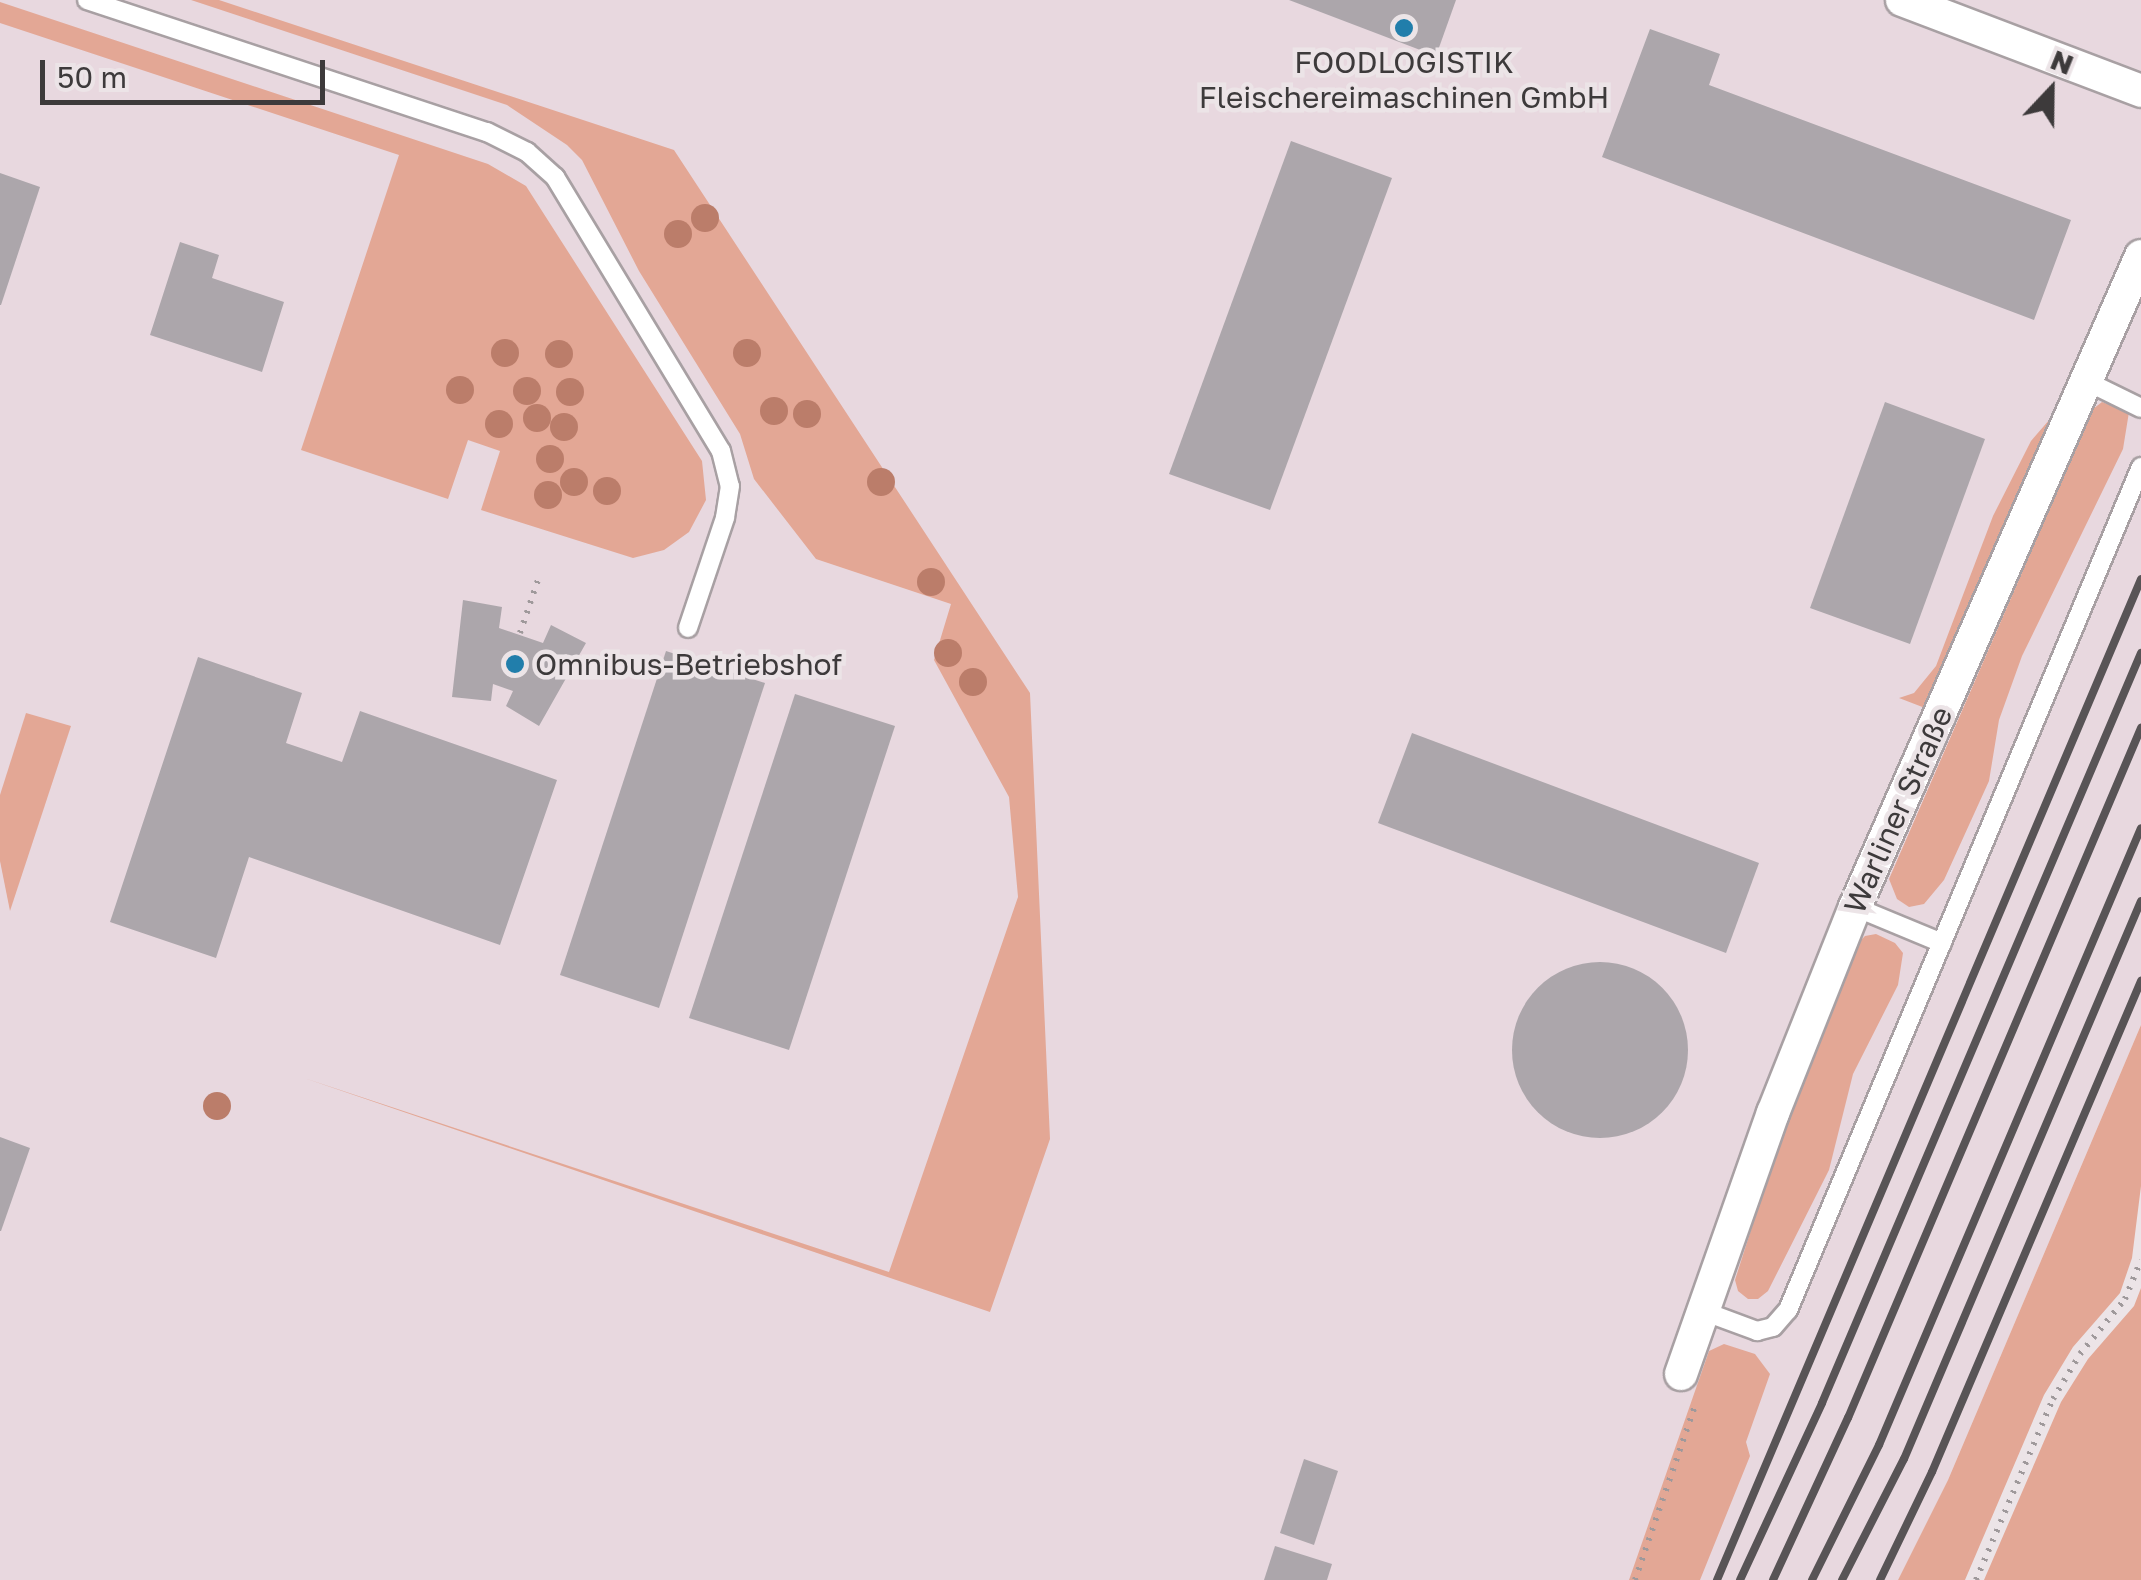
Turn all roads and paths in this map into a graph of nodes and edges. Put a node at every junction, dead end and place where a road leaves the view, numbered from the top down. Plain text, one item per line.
1 (87, 0) edge
2 (1902, 0) edge
3 (2141, 91) edge
4 (2141, 256) edge
5 (2086, 381) junction
6 (2141, 408) edge
7 (2141, 468) edge
8 (538, 577) dead end
9 (688, 628) dead end
10 (520, 633) dead end
11 (1855, 907) junction
12 (1942, 943) junction
13 (2141, 1260) edge
14 (1703, 1311) junction
15 (1690, 1384) joint
16 (1635, 1580) edge
17 (1976, 1580) edge

1 - 9 lane
2 - 3 street
4 - 5 street, Warliner Straße
5 - 6 lane
5 - 11 street, Warliner Straße
7 - 12 lane
8 - 10 path
11 - 12 lane
11 - 14 street, Warliner Straße
12 - 14 lane
13 - 17 path
14 - 15 street, Warliner Straße
15 - 16 path

